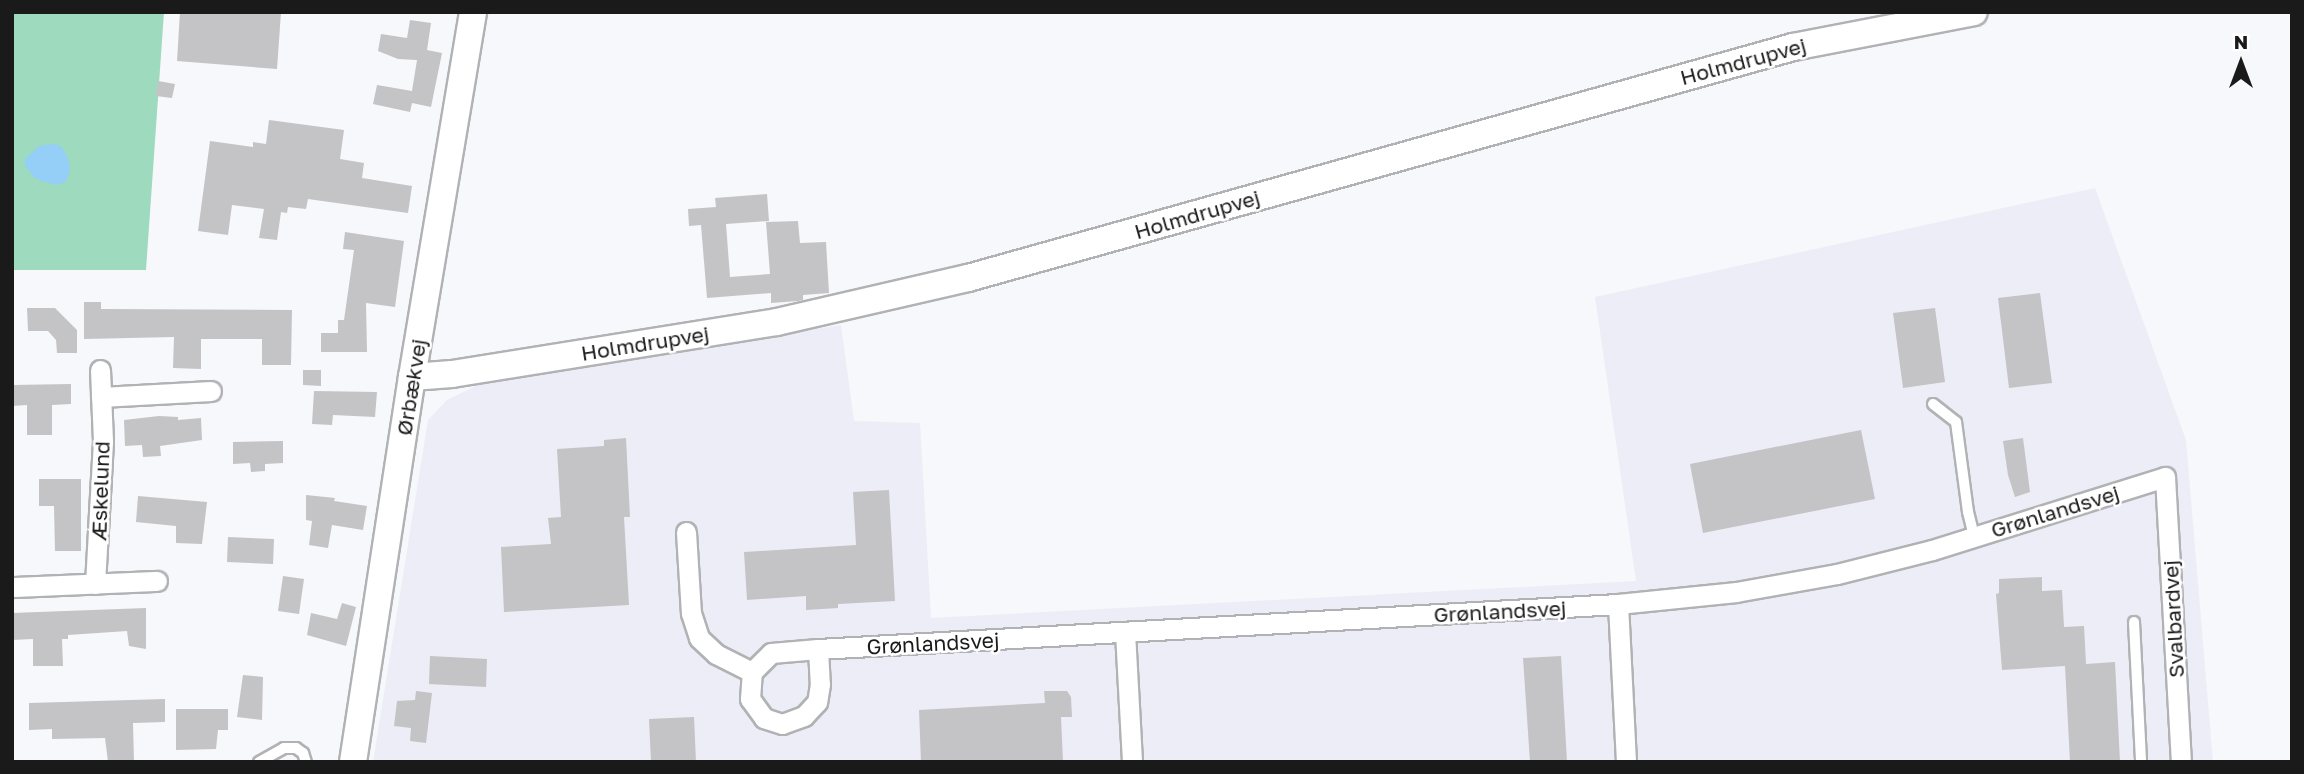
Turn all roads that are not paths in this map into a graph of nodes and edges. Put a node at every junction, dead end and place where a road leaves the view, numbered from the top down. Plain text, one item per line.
1 (473, 12) edge
2 (1974, 12) edge
3 (100, 370) dead end
4 (412, 377) junction
5 (211, 391) dead end
6 (101, 397) junction
7 (1933, 404) dead end
8 (2165, 477) joint
9 (686, 533) dead end
10 (1974, 536) junction
11 (157, 582) dead end
12 (95, 584) junction
13 (12, 587) edge
14 (1618, 604) junction
15 (2134, 622) dead end
16 (1125, 632) junction
17 (818, 649) junction
18 (752, 672) junction
19 (259, 762) edge
20 (306, 762) edge
21 (353, 762) edge
22 (1132, 762) edge
23 (1626, 762) edge
24 (2141, 762) edge
25 (2181, 762) edge

1 - 4 street, Ørbækvej
2 - 4 street, Holmdrupvej
3 - 6 street, Æskelund
4 - 21 street, Ørbækvej
5 - 6 street
6 - 12 street, Æskelund
7 - 10 lane
8 - 10 street, Grønlandsvej
8 - 25 street, Svalbardvej
9 - 18 street
10 - 14 street, Grønlandsvej
11 - 12 street
12 - 13 street
14 - 16 street, Grønlandsvej
14 - 23 street
15 - 24 lane
16 - 17 street, Grønlandsvej
16 - 22 street
17 - 18 street, Grønlandsvej
17 - 18 street
19 - 20 lane

